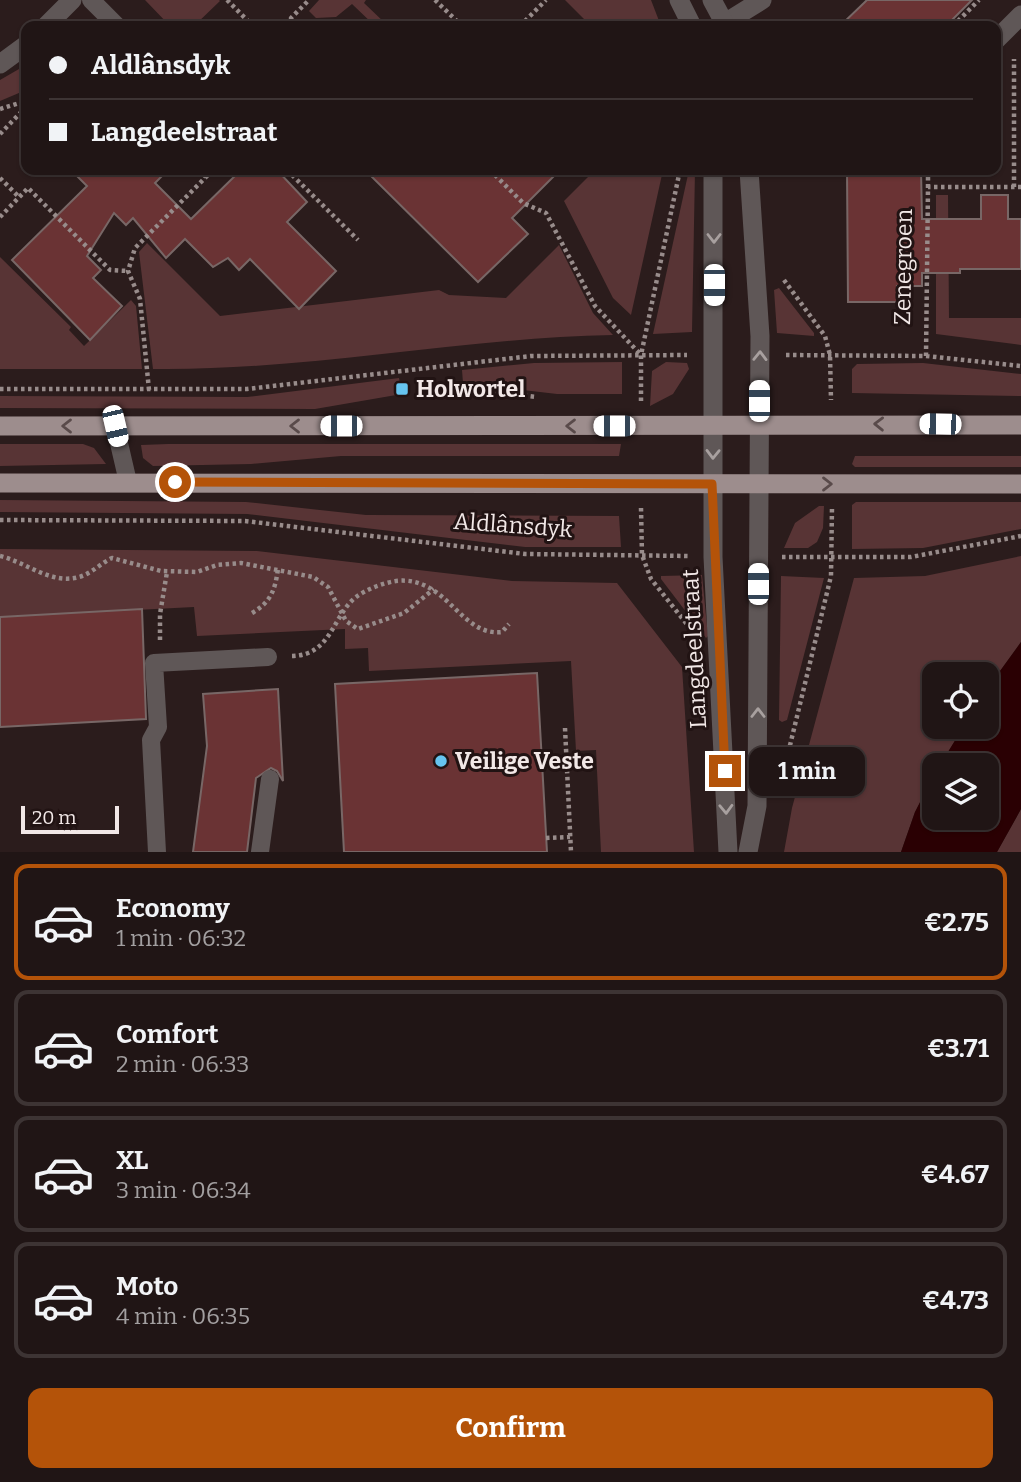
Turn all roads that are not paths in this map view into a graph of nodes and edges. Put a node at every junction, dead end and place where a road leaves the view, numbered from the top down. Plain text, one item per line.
1 (72, 0) edge
2 (91, 0) edge
3 (679, 0) edge
4 (712, 0) edge
5 (762, 0) edge
6 (1021, 15) edge
7 (51, 21) edge
8 (112, 21) edge
9 (690, 21) edge
10 (722, 21) edge
11 (731, 21) edge
12 (1001, 34) edge
13 (21, 49) edge
14 (0, 64) edge
15 (713, 175) edge
16 (749, 175) edge
17 (713, 424) junction
18 (759, 424) junction
19 (1021, 425) edge
20 (0, 426) edge
21 (115, 426) junction
22 (128, 482) junction
23 (0, 483) edge
24 (712, 484) junction
25 (759, 484) junction
26 (1021, 484) edge
27 (268, 657) road end
28 (270, 779) dead end
29 (158, 852) edge
30 (260, 852) edge
31 (728, 852) edge
32 (748, 852) edge

1 - 7 street
2 - 8 lane
3 - 9 street
4 - 10 street
5 - 11 street
6 - 12 street
13 - 14 street
15 -> 17 street
18 -> 16 street
17 - 18 main road
17 -> 21 main road
17 -> 24 street, Langdeelstraat
19 -> 18 main road
18 - 25 street
21 -> 20 main road
21 - 22 lane
22 - 23 main road, Aldlânsdyk
22 - 24 main road, Aldlânsdyk
24 - 25 main road, Aldlânsdyk
24 -> 31 street, Langdeelstraat
25 -> 26 main road, Aldlânsdyk
32 -> 25 street
27 - 29 lane
28 - 30 lane

